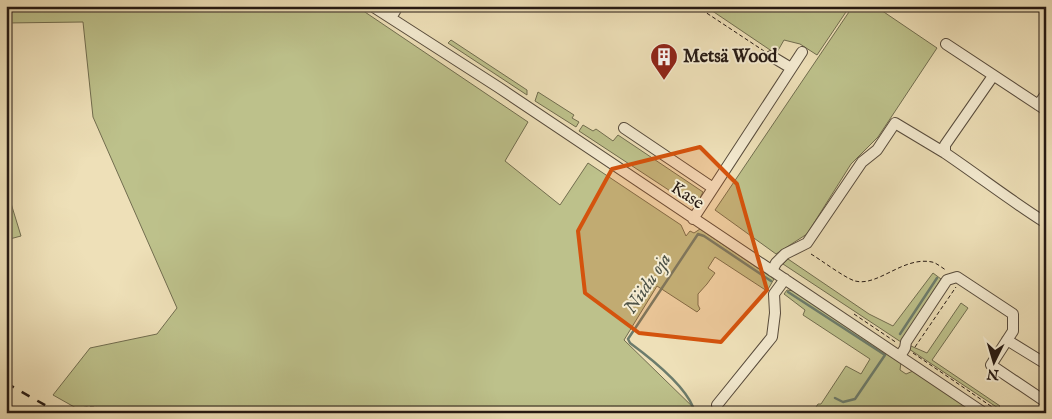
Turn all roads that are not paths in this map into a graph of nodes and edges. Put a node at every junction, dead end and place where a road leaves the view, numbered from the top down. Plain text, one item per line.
1 (372, 6) edge
2 (398, 6) edge
3 (390, 18) junction
4 (946, 44) dead end
5 (802, 52) dead end
6 (772, 56) road end
7 (791, 68) junction
8 (993, 76) junction
9 (1046, 94) edge
10 (1042, 108) edge
11 (624, 128) dead end
12 (945, 153) junction
13 (713, 188) junction
14 (693, 219) junction
15 (1046, 223) edge
16 (772, 271) junction
17 (785, 279) junction
18 (1007, 340) junction
19 (900, 356) junction
20 (1046, 364) edge
21 (1046, 402) edge
22 (717, 405) dead end
23 (984, 413) edge

1 - 3 street, Kase
2 - 3 street
3 - 14 street, Kase
4 - 8 street
5 - 7 street
6 - 7 street
7 - 13 street
8 - 10 street
8 - 12 street
9 - 10 street
11 - 13 street
12 - 15 street
12 - 16 street
13 - 14 street
14 - 16 street, Kase
16 - 17 street, Kase
17 - 19 street, Kase
17 - 22 street
18 - 19 street
18 - 20 street
18 - 21 street
19 - 23 street, Kase

